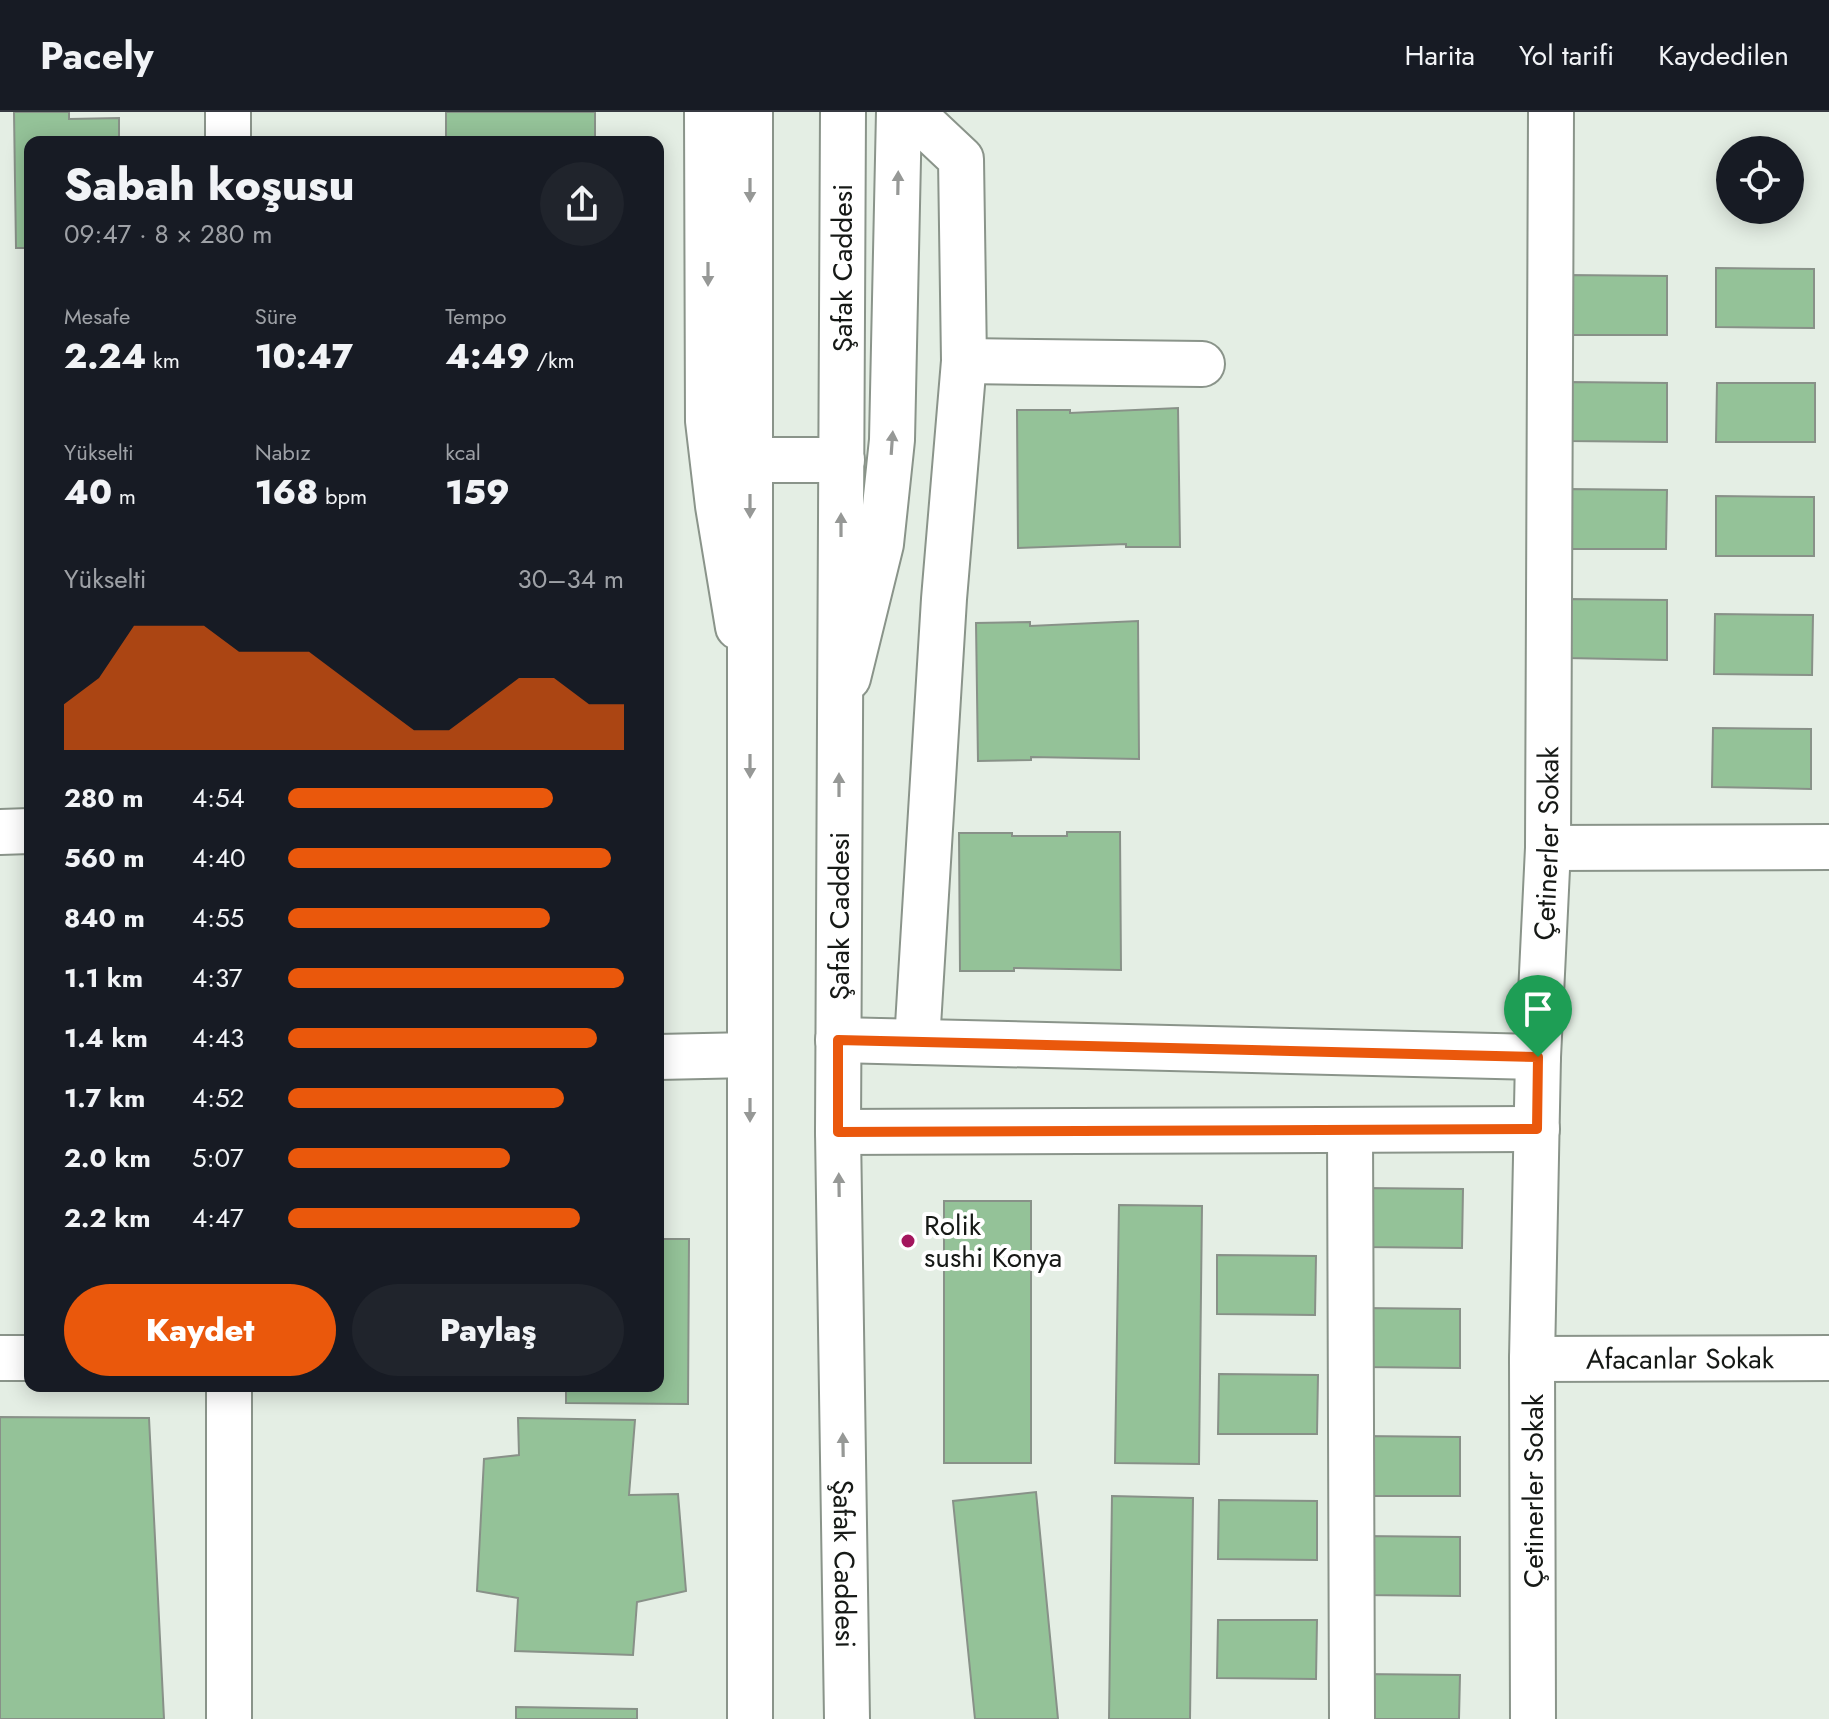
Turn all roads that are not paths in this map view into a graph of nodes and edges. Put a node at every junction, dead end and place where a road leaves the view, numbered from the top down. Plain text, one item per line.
1 (228, 112) edge
2 (707, 112) edge
3 (750, 112) edge
4 (843, 112) edge
5 (899, 112) edge
6 (911, 112) edge
7 (1551, 112) edge
8 (228, 136) edge
9 (964, 361) junction
10 (1202, 364) dead end
11 (750, 460) junction
12 (842, 460) junction
13 (750, 700) junction
14 (840, 711) junction
15 (24, 831) edge
16 (0, 832) edge
17 (1829, 847) edge
18 (1548, 848) junction
19 (838, 1040) junction
20 (917, 1042) junction
21 (750, 1055) junction
22 (664, 1057) edge
23 (1538, 1057) junction
24 (1537, 1129) junction
25 (1350, 1130) junction
26 (838, 1132) junction
27 (0, 1358) edge
28 (24, 1358) edge
29 (1829, 1358) edge
30 (1532, 1359) junction
31 (229, 1392) edge
32 (229, 1719) edge
33 (750, 1719) edge
34 (847, 1719) edge
35 (1352, 1719) edge
36 (1533, 1719) edge

1 - 8 street
2 -> 13 street
3 -> 11 street
4 - 12 street, Şafak Caddesi
14 -> 5 street
6 - 9 street
7 - 18 street, Çetinerler Sokak
9 - 10 street
9 - 20 street
11 - 12 street
11 -> 13 street
14 -> 12 street, Şafak Caddesi
13 -> 21 street
19 -> 14 street, Şafak Caddesi
15 - 16 street
17 - 18 street
18 - 23 street, Çetinerler Sokak
19 - 20 street
19 - 26 street, Şafak Caddesi
20 - 23 street
21 - 22 street
21 -> 33 street
23 - 24 street, Çetinerler Sokak
24 - 25 street
24 - 30 street, Çetinerler Sokak
25 - 26 street
25 - 35 street
34 -> 26 street, Şafak Caddesi
27 - 28 street
29 - 30 street, Afacanlar Sokak
30 - 36 street, Çetinerler Sokak
31 - 32 street

